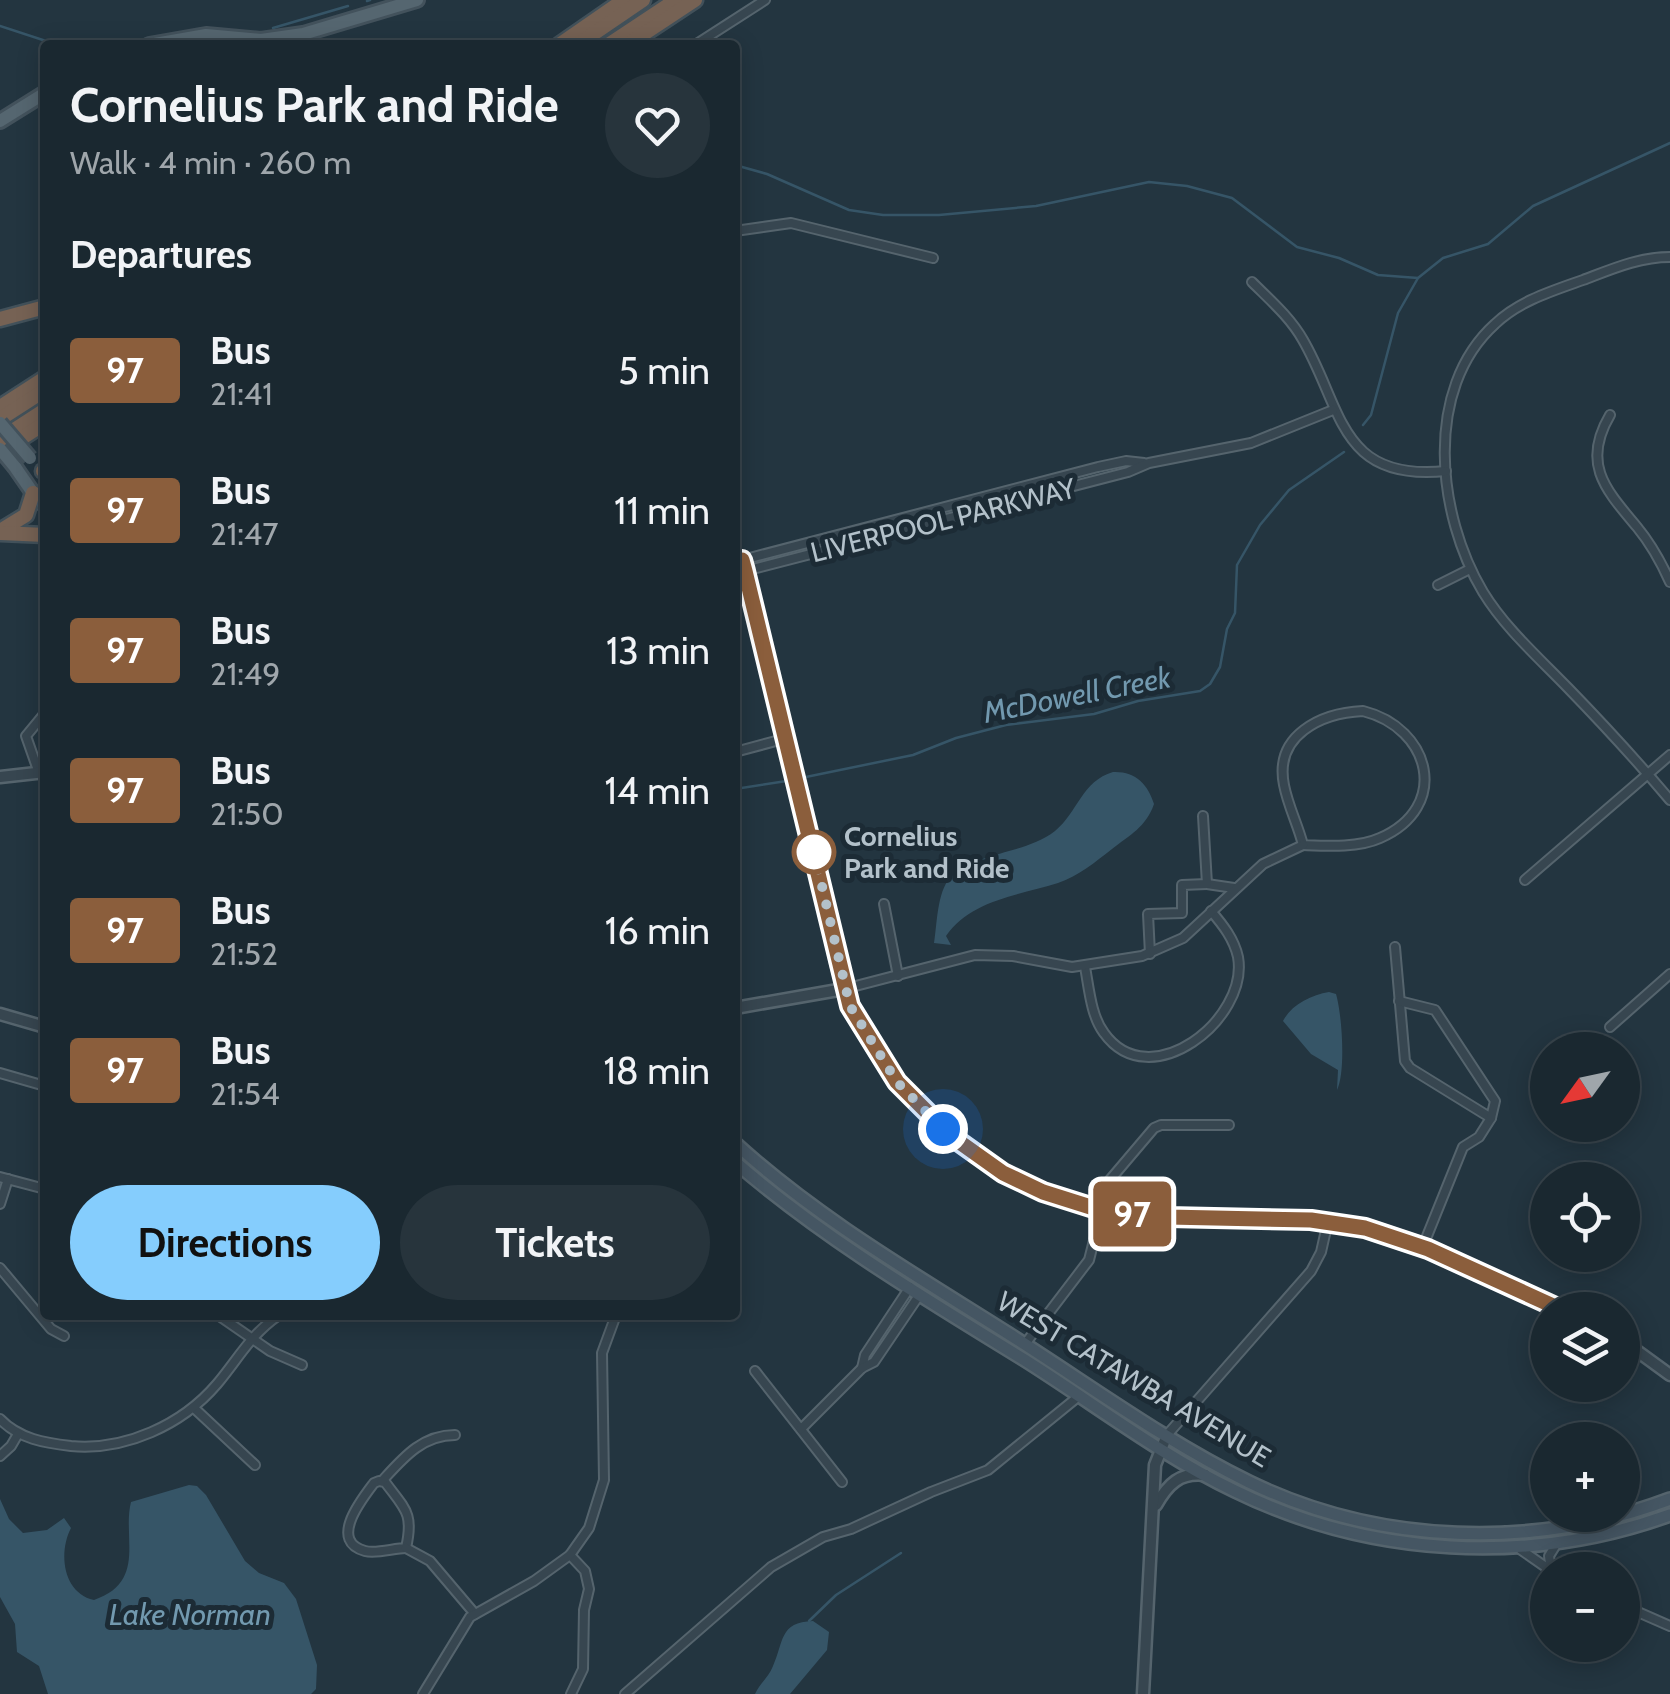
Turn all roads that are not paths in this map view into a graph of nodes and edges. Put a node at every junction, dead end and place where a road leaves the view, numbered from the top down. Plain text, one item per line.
1 (417, 0) edge
2 (624, 0) edge
3 (643, 0) edge
4 (676, 0) edge
5 (695, 0) edge
6 (765, 0) edge
7 (178, 40) edge
8 (261, 40) edge
9 (261, 40) edge
10 (565, 40) edge
11 (584, 40) edge
12 (616, 40) edge
13 (635, 40) edge
14 (702, 40) edge
15 (40, 97) edge
16 (0, 121) edge
17 (740, 230) edge
18 (933, 258) dead end
19 (1670, 258) edge
20 (1252, 282) dead end
21 (40, 308) edge
22 (0, 318) edge
23 (40, 381) edge
24 (40, 393) edge
25 (0, 407) edge
26 (1333, 410) junction
27 (40, 413) edge
28 (1610, 416) dead end
29 (0, 421) edge
30 (40, 425) edge
31 (0, 439) edge
32 (0, 450) edge
33 (40, 467) edge
34 (1446, 471) junction
35 (32, 493) junction
36 (40, 502) edge
37 (0, 532) edge
38 (40, 535) edge
39 (740, 567) edge
40 (1470, 569) junction
41 (740, 571) edge
42 (1670, 582) edge
43 (1438, 585) dead end
44 (40, 720) edge
45 (787, 738) junction
46 (740, 751) edge
47 (1670, 755) edge
48 (40, 768) edge
49 (40, 772) edge
50 (1648, 774) junction
51 (0, 776) edge
52 (1670, 800) edge
53 (1203, 816) dead end
54 (1303, 846) junction
55 (1525, 880) dead end
56 (1208, 884) junction
57 (1234, 888) junction
58 (884, 904) dead end
59 (1212, 911) junction
60 (1395, 947) dead end
61 (1150, 954) junction
62 (1085, 967) junction
63 (1670, 974) edge
64 (898, 976) junction
65 (844, 989) junction
66 (1399, 1000) junction
67 (740, 1007) edge
68 (0, 1014) edge
69 (40, 1025) edge
70 (1610, 1027) dead end
71 (0, 1074) edge
72 (40, 1085) edge
73 (1491, 1118) junction
74 (1229, 1125) dead end
75 (740, 1147) edge
76 (740, 1166) edge
77 (4, 1178) edge
78 (40, 1188) edge
79 (769, 1192) junction
80 (0, 1204) edge
81 (1100, 1210) junction
82 (1328, 1221) junction
83 (848, 1230) junction
84 (1423, 1246) junction
85 (0, 1268) edge
86 (915, 1291) junction
87 (1530, 1295) edge
88 (40, 1314) edge
89 (45, 1320) edge
90 (225, 1320) edge
91 (272, 1320) edge
92 (614, 1320) edge
93 (992, 1323) junction
94 (64, 1336) dead end
95 (250, 1338) junction
96 (1025, 1344) junction
97 (1640, 1353) edge
98 (302, 1365) dead end
99 (755, 1370) dead end
100 (1670, 1375) edge
101 (1079, 1396) junction
102 (194, 1408) junction
103 (0, 1419) edge
104 (801, 1429) junction
105 (18, 1434) junction
106 (455, 1435) dead end
107 (1167, 1435) junction
108 (1160, 1448) junction
109 (0, 1456) edge
110 (255, 1465) dead end
111 (1206, 1476) junction
112 (382, 1481) junction
113 (842, 1482) dead end
114 (1670, 1499) edge
115 (1153, 1510) junction
116 (1670, 1515) edge
117 (1458, 1533) junction
118 (1360, 1535) junction
119 (1556, 1543) junction
120 (1517, 1547) junction
121 (406, 1548) junction
122 (1551, 1552) edge
123 (570, 1555) junction
124 (1530, 1556) edge
125 (1640, 1613) edge
126 (475, 1614) junction
127 (1670, 1626) edge
128 (424, 1694) edge
129 (571, 1694) edge
130 (625, 1694) edge
131 (1143, 1694) edge

1 - 8 main road
2 - 10 highway
3 - 11 highway
4 - 12 highway
5 - 13 highway
6 - 14 street
7 - 9 main road
15 - 16 main road
17 - 18 street
19 - 34 street
20 - 26 street
21 - 22 highway
23 - 25 highway
24 - 29 highway
26 - 34 street
26 - 39 street, LIVERPOOL PARKWAY
27 - 31 highway
28 - 42 street
29 - 33 main road, bridge
30 - 32 highway
32 - 35 main road, bridge
34 - 40 street
35 - 36 main road
35 - 37 highway
37 - 38 highway
40 - 43 street
40 - 50 street
41 - 45 street
44 - 48 street
45 - 46 street
45 - 65 street
47 - 50 street
49 - 51 street
50 - 52 street
50 - 55 street
53 - 56 street
54 - 54 street
54 - 57 street
56 - 57 street
56 - 61 street
57 - 59 street
58 - 64 street
59 - 61 street
59 - 62 street
60 - 66 street
61 - 62 street
62 - 64 street
63 - 70 street
64 - 65 street
65 - 67 street
65 - 81 street
66 - 73 street
66 - 73 street
68 - 69 street
71 - 72 street
73 - 84 street
74 - 81 street
75 - 83 main road, WEST CATAWBA AVENUE
76 - 79 main road, WEST CATAWBA AVENUE
77 - 78 street
77 - 80 street
79 - 83 main road
79 - 86 main road, WEST CATAWBA AVENUE
81 - 82 street
81 - 96 street
82 - 84 street
82 - 107 street
83 - 93 main road, WEST CATAWBA AVENUE
84 - 87 street
85 - 88 street
86 - 93 main road
86 - 101 main road, WEST CATAWBA AVENUE
86 - 104 street
89 - 94 street
90 - 95 street
91 - 95 street
92 - 123 street
93 - 96 main road, WEST CATAWBA AVENUE
95 - 98 street
95 - 102 street
96 - 107 main road, WEST CATAWBA AVENUE
97 - 100 street
99 - 104 street
101 - 108 main road, WEST CATAWBA AVENUE
101 - 130 street
102 - 105 street
102 - 110 street
103 - 105 street
104 - 113 street
105 - 109 street
106 - 112 street
107 - 108 street
107 - 117 main road, WEST CATAWBA AVENUE
108 - 111 main road, WEST CATAWBA AVENUE
108 - 115 street
111 - 115 street
111 - 118 main road, WEST CATAWBA AVENUE
112 - 121 street
112 - 121 street
114 - 117 main road, WEST CATAWBA AVENUE
115 - 131 street
116 - 119 main road, WEST CATAWBA AVENUE
117 - 118 main road
118 - 120 main road, WEST CATAWBA AVENUE
119 - 120 main road, WEST CATAWBA AVENUE
119 - 122 street
120 - 124 street
121 - 126 street
123 - 126 street
123 - 129 street
125 - 127 street
126 - 128 street

